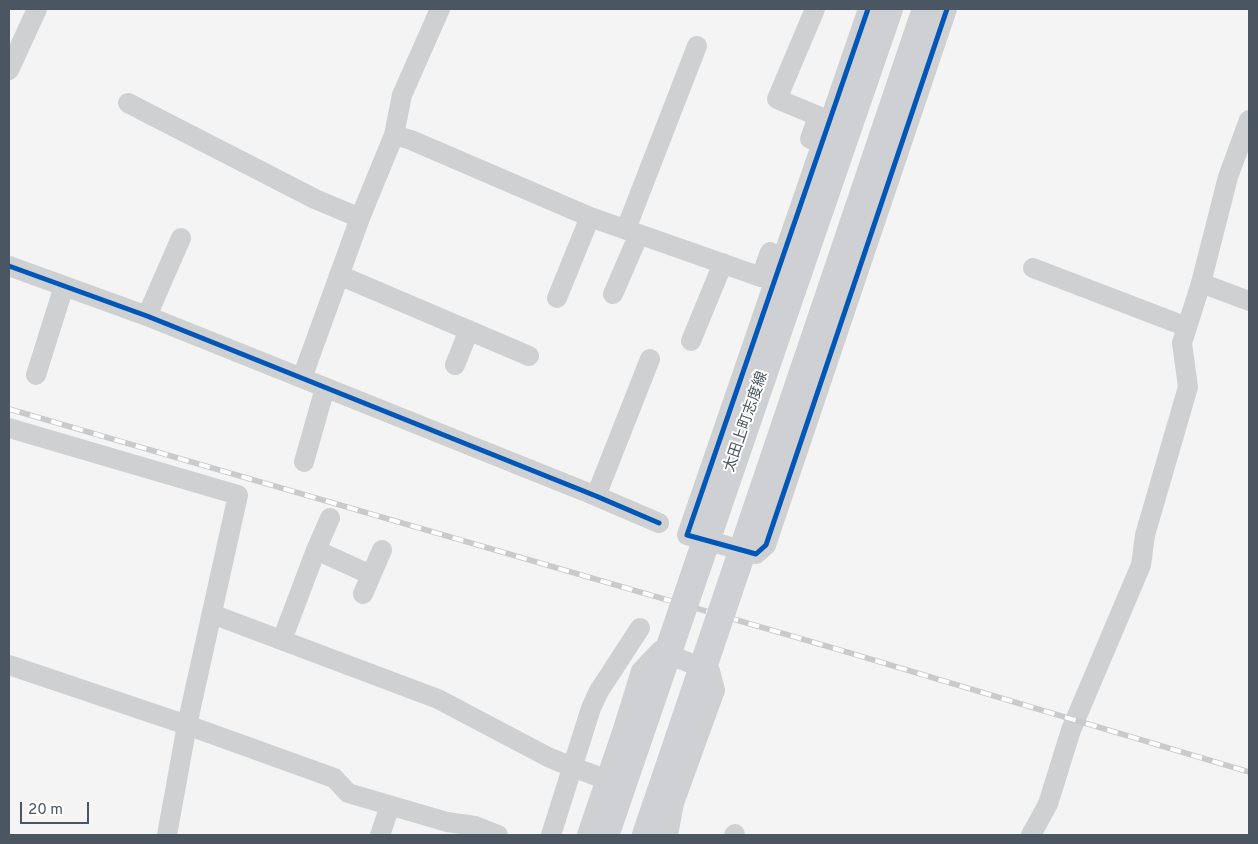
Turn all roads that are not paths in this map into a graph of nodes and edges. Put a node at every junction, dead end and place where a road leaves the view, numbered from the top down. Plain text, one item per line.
1 (37, 9) edge
2 (440, 9) edge
3 (815, 9) edge
4 (868, 9) edge
5 (889, 9) edge
6 (926, 9) edge
7 (947, 9) edge
8 (697, 46) dead end
9 (9, 70) edge
10 (128, 103) dead end
11 (1249, 120) edge
12 (394, 135) junction
13 (590, 217) junction
14 (360, 218) junction
15 (632, 232) junction
16 (181, 238) dead end
17 (722, 264) junction
18 (9, 266) edge
19 (1034, 268) dead end
20 (339, 275) junction
21 (1201, 283) junction
22 (64, 286) junction
23 (613, 294) dead end
24 (557, 298) dead end
25 (1249, 301) edge
26 (147, 316) junction
27 (1186, 327) junction
28 (469, 330) junction
29 (691, 341) dead end
30 (529, 356) dead end
31 (650, 359) dead end
32 (455, 365) dead end
33 (36, 374) dead end
34 (302, 378) junction
35 (325, 388) junction
36 (9, 428) edge
37 (304, 462) dead end
38 (596, 496) junction
39 (330, 518) dead end
40 (659, 523) dead end
41 (316, 550) junction
42 (382, 550) dead end
43 (371, 575) junction
44 (363, 594) dead end
45 (212, 614) junction
46 (640, 628) dead end
47 (282, 640) junction
48 (9, 665) edge
49 (187, 724) junction
50 (572, 768) junction
51 (597, 776) dead end
52 (390, 806) junction
53 (600, 833) edge
54 (167, 835) edge
55 (380, 835) edge
56 (498, 835) edge
57 (551, 835) edge
58 (646, 835) edge
59 (668, 835) edge
60 (1031, 835) edge

1 - 9 street
2 - 12 street
3 - 17 street
4 - 7 street
5 - 53 main road, 太田上町志度線, bridge
6 - 58 main road, bridge
8 - 15 street
10 - 14 street
11 - 21 street
12 - 13 street
12 - 14 street
13 - 15 street
13 - 24 street
14 - 20 street
15 - 17 street
15 - 23 street
16 - 26 street
17 - 29 street
18 - 22 street
19 - 27 street
20 - 28 street
20 - 34 street
21 - 25 street
21 - 27 street
22 - 26 street
22 - 33 street
26 - 34 street
27 - 60 street
28 - 30 street
28 - 32 street
31 - 38 street
34 - 35 street
35 - 37 street
35 - 38 street
36 - 45 street
38 - 40 street
39 - 41 street
41 - 43 street
41 - 47 street
42 - 43 street
43 - 44 street
45 - 47 street
45 - 49 street
46 - 50 street
47 - 50 street
48 - 49 street
49 - 52 street
49 - 54 street
50 - 51 street
50 - 57 street
52 - 55 street
52 - 56 street
53 - 59 street

